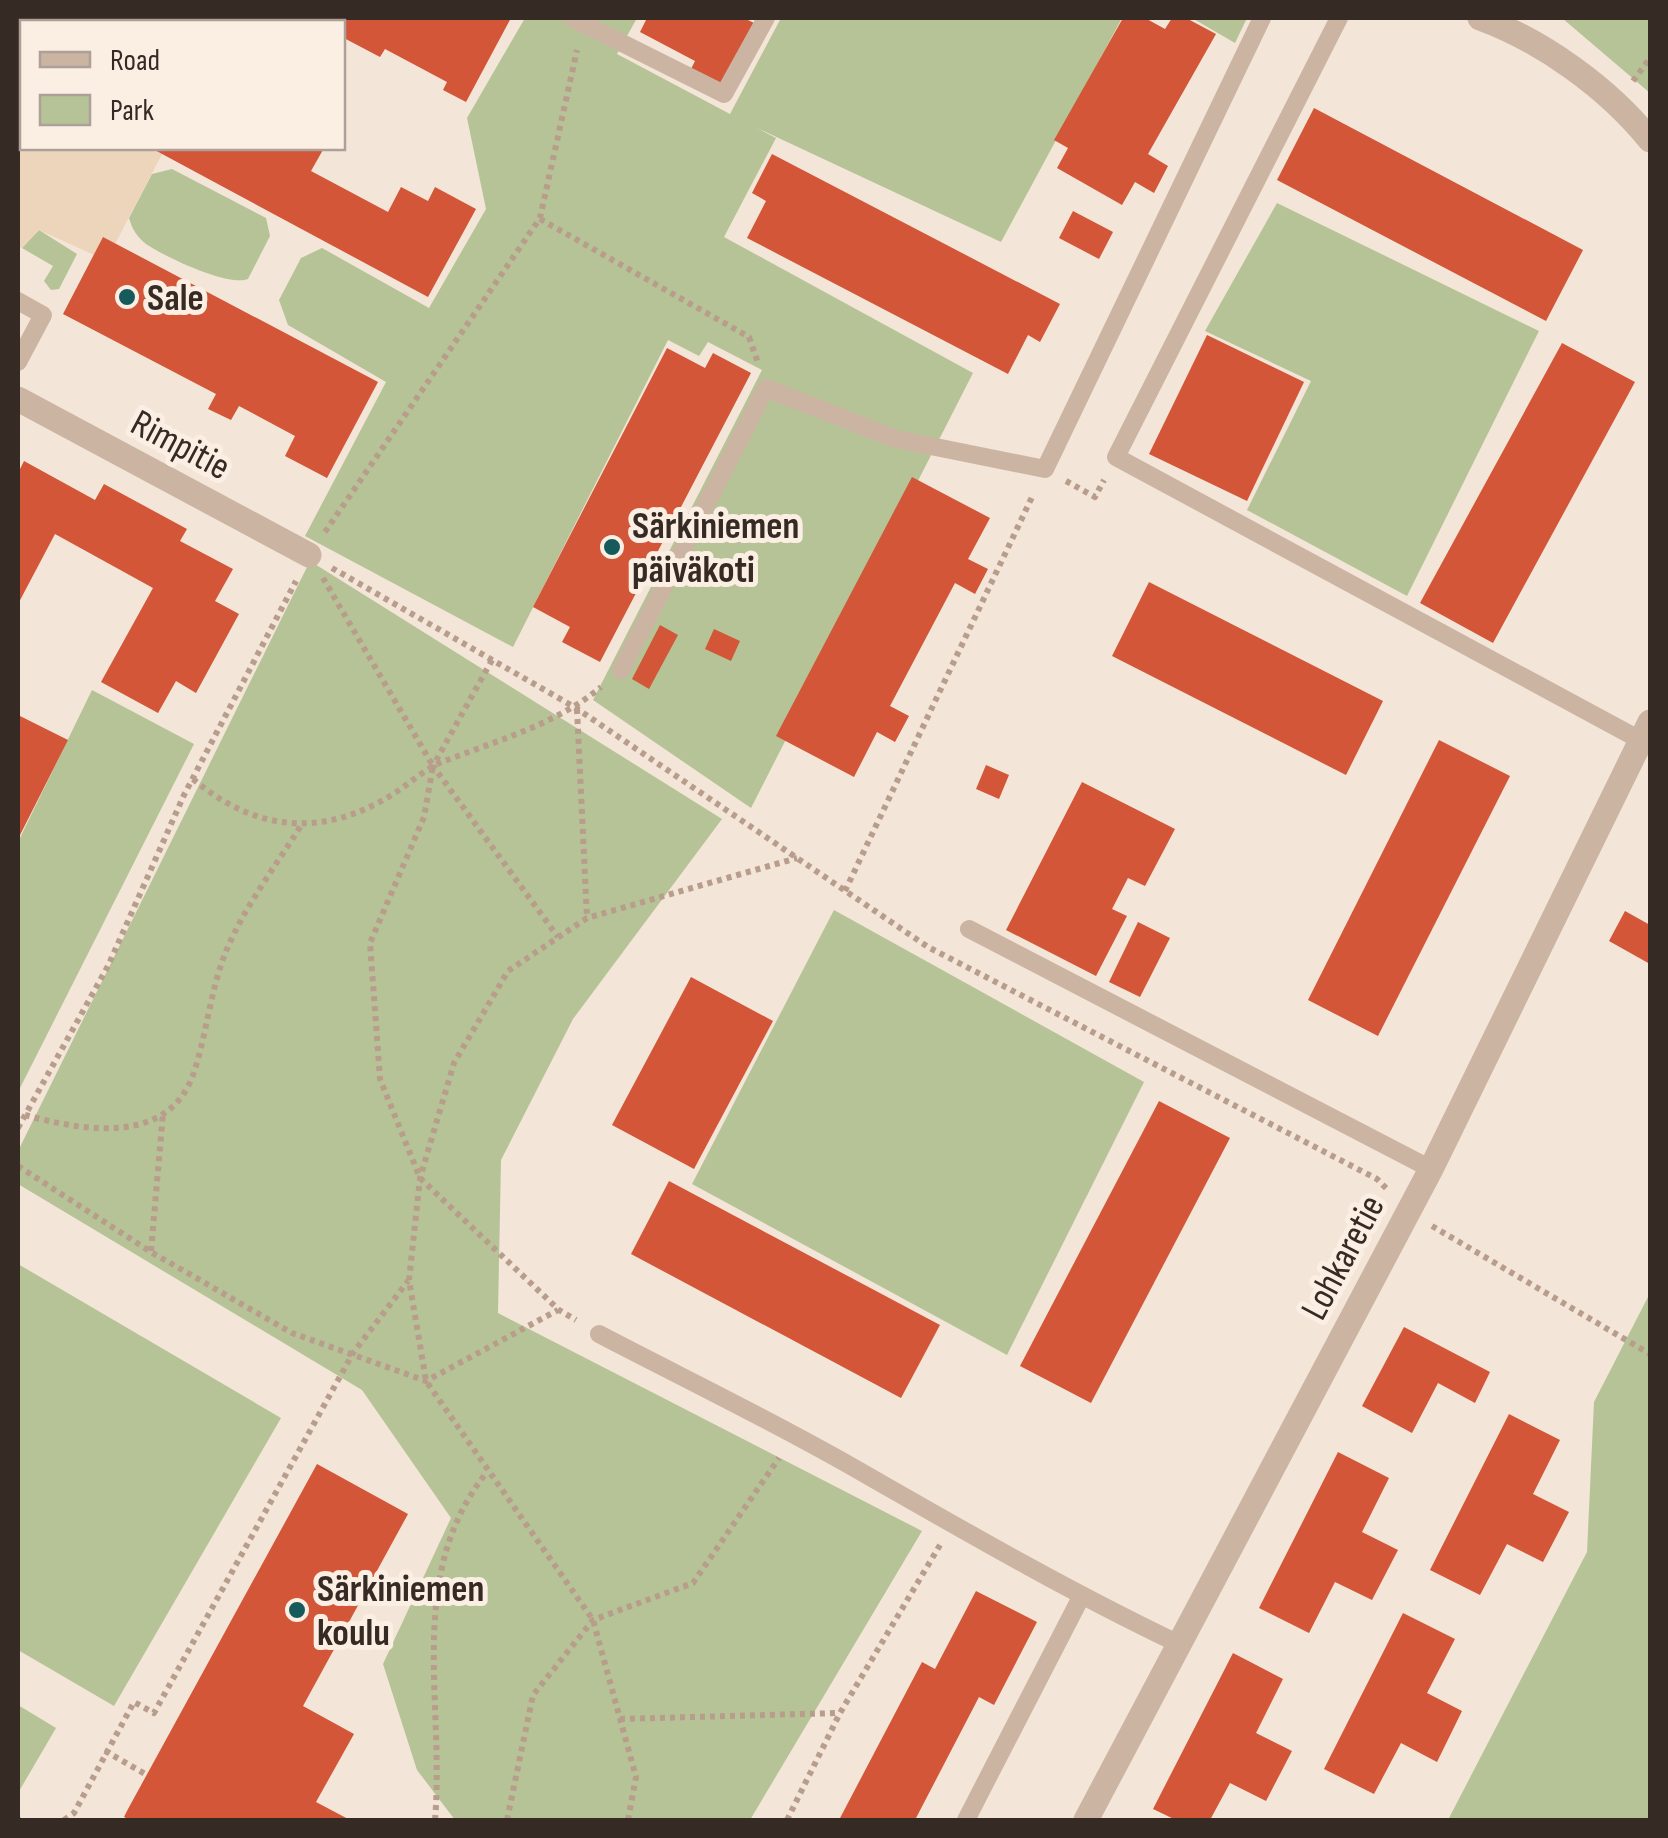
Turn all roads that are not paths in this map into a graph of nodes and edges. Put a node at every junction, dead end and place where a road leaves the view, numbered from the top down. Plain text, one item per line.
1 (766, 18) edge
2 (1262, 18) edge
3 (1339, 18) edge
4 (1480, 18) edge
5 (580, 19) edge
6 (1650, 140) edge
7 (18, 302) edge
8 (18, 362) edge
9 (18, 399) edge
10 (309, 555) road end
11 (622, 670) road end
12 (1646, 732) edge
13 (969, 929) dead end
14 (1431, 1169) junction
15 (599, 1334) road end
16 (1081, 1597) junction
17 (1179, 1644) junction
18 (966, 1820) edge
19 (1086, 1820) edge

1 - 5 lane
2 - 11 lane
3 - 12 lane
4 - 6 street
7 - 8 lane
9 - 10 street, Rimpitie
12 - 14 street, Lohkaretie
13 - 14 lane
14 - 17 street, Lohkaretie
15 - 16 lane
16 - 17 lane
16 - 18 lane
17 - 19 street, Lohkaretie

